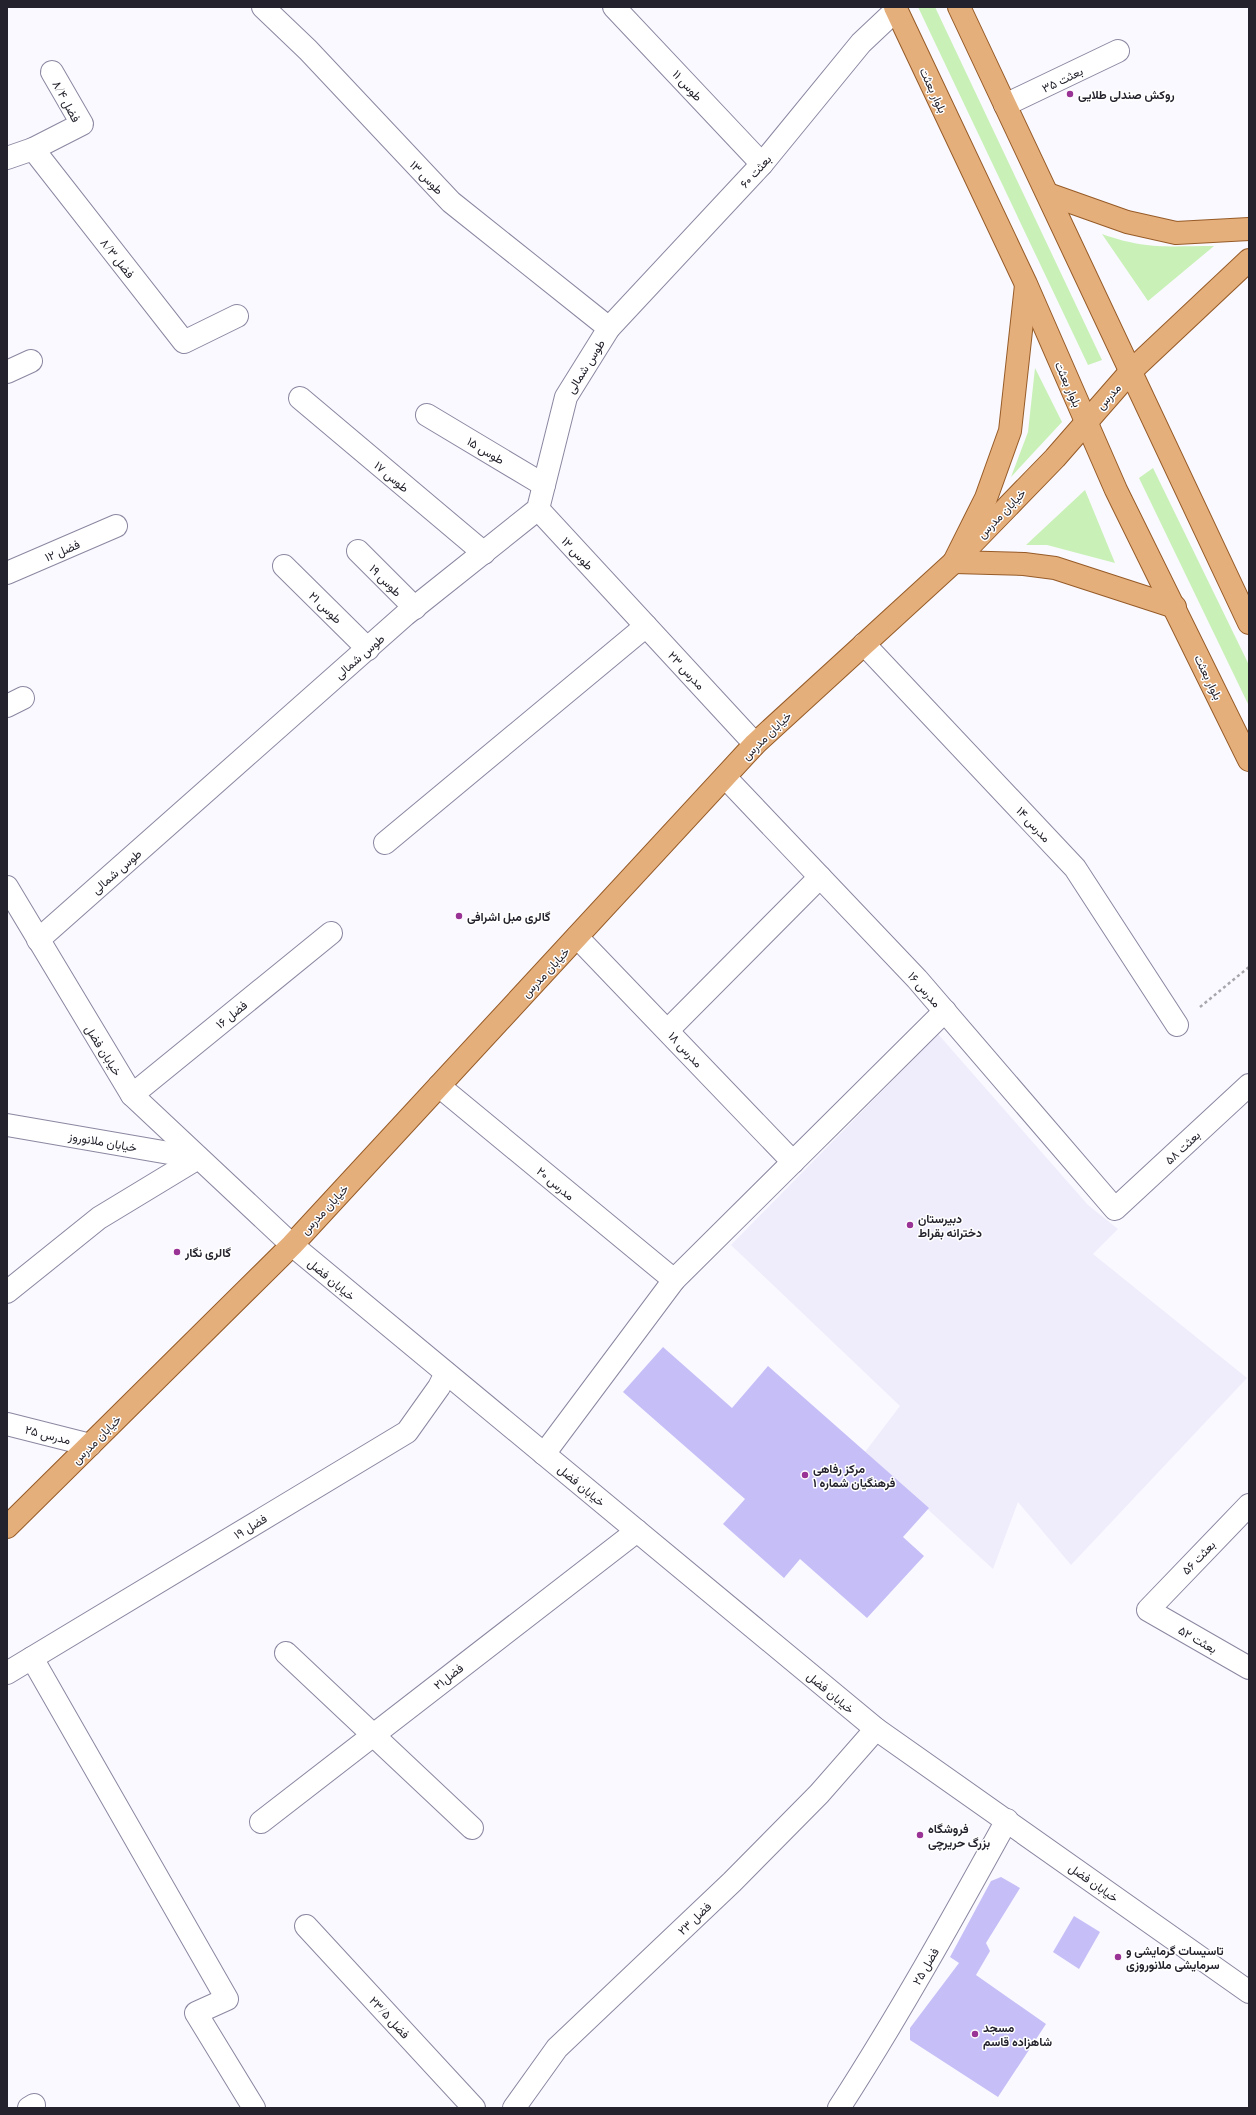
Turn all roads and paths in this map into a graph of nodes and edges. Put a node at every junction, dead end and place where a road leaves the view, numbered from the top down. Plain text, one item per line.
1 (263, 7) edge
2 (614, 7) edge
3 (959, 7) edge
4 (895, 8) edge
5 (1118, 51) dead end
6 (52, 72) dead end
7 (1005, 105) junction
8 (33, 149) junction
9 (7, 158) edge
10 (762, 164) junction
11 (1048, 194) junction
12 (1249, 229) edge
13 (1249, 260) edge
14 (1026, 284) junction
15 (237, 316) dead end
16 (609, 328) junction
17 (31, 361) dead end
18 (1131, 371) junction
19 (7, 372) edge
20 (300, 398) dead end
21 (427, 414) dead end
22 (1086, 421) junction
23 (544, 485) junction
24 (538, 509) junction
25 (116, 526) dead end
26 (358, 551) dead end
27 (484, 553) junction
28 (954, 562) junction
29 (284, 566) dead end
30 (7, 574) edge
31 (619, 597) joint
32 (1175, 607) junction
33 (414, 608) junction
34 (1249, 623) edge
35 (646, 626) junction
36 (864, 644) junction
37 (368, 648) junction
38 (756, 744) junction
39 (1249, 760) edge
40 (725, 777) junction
41 (385, 843) dead end
42 (820, 877) junction
43 (7, 887) edge
44 (331, 933) dead end
45 (577, 937) junction
46 (38, 940) junction
47 (1249, 967) edge
48 (945, 1012) junction
49 (1177, 1025) joint
50 (668, 1030) junction
51 (1249, 1085) edge
52 (439, 1086) junction
53 (132, 1095) junction
54 (7, 1125) edge
55 (198, 1158) junction
56 (793, 1162) junction
57 (1115, 1209) joint
58 (292, 1245) junction
59 (674, 1280) junction
60 (7, 1292) edge
61 (446, 1373) junction
62 (7, 1424) edge
63 (90, 1445) junction
64 (544, 1454) junction
65 (1249, 1505) edge
66 (7, 1527) edge
67 (637, 1531) junction
68 (1148, 1610) joint
69 (286, 1652) dead end
70 (32, 1658) junction
71 (1249, 1668) edge
72 (7, 1674) edge
73 (876, 1729) junction
74 (372, 1735) junction
75 (1007, 1820) junction
76 (261, 1822) dead end
77 (472, 1828) dead end
78 (306, 1926) dead end
79 (1249, 1992) edge
80 (254, 2108) edge
81 (474, 2108) edge
82 (514, 2108) edge
83 (839, 2108) edge

1 - 16 street, طوس ۱۳
2 - 10 street, طوس ۱۱
3 - 7 main road
4 - 10 street, بعثت ۶۰
4 - 14 main road, بلوار بعثت
5 - 7 street, بعثت ۳۵
6 - 8 street, فضل ۸/۴
7 - 11 main road
8 - 9 street
8 - 15 street, فضل ۸/۳
10 - 16 street, بعثت ۶۰
11 - 12 main road
11 - 18 main road
13 - 18 main road
14 - 22 main road, بلوار بعثت
14 - 28 main road
16 - 23 street, طوس شمالی
17 - 19 street
18 - 22 main road, مدرس
18 - 34 main road
20 - 27 street, طوس ۱۷
21 - 23 street, طوس ۱۵
22 - 28 main road, خیابان مدرس
22 - 32 main road, بلوار بعثت
23 - 24 street, طوس شمالی
24 - 27 street, طوس شمالی
24 - 31 street, طوس ۱۲
25 - 30 street, فضل ۱۲
26 - 33 street, طوس ۱۹
27 - 33 street, طوس شمالی
28 - 32 main road
28 - 36 main road, خیابان مدرس
29 - 37 street, طوس ۲۱
31 - 35 street, مدرس ۲۳
32 - 39 main road, بلوار بعثت
33 - 37 street, طوس شمالی
35 - 38 street, مدرس ۲۳
35 - 41 street
36 - 38 main road, خیابان مدرس
36 - 49 street, مدرس ۱۴
37 - 46 street, طوس شمالی
38 - 40 main road, خیابان مدرس
40 - 42 street, مدرس ۱۶
40 - 45 main road, خیابان مدرس
42 - 48 street, مدرس ۱۶
42 - 50 street
43 - 46 street, خیابان فضل
44 - 53 street, فضل ۱۶
45 - 50 street, مدرس ۱۸
45 - 52 main road, خیابان مدرس
46 - 53 street, خیابان فضل
47 - 49 path
48 - 56 street
48 - 57 street, مدرس ۱۶
50 - 56 street, مدرس ۱۸
51 - 57 street, بعثت ۵۸
52 - 58 main road, خیابان مدرس
52 - 59 street, مدرس ۲۰
53 - 55 street, خیابان فضل
54 - 55 street, خیابان ملانوروز
55 - 58 street, خیابان فضل
55 - 60 street
56 - 59 street
58 - 61 street, خیابان فضل
58 - 63 main road, خیابان مدرس
59 - 64 street
61 - 64 street, خیابان فضل
61 - 70 street, فضل ۱۹
62 - 63 street, مدرس ۲۵
63 - 66 main road, خیابان مدرس
64 - 67 street, خیابان فضل
65 - 68 street, بعثت ۵۶
67 - 73 street, خیابان فضل
67 - 74 street, فضل۲۱
68 - 71 street, بعثت ۵۲
69 - 74 street
70 - 72 street, فضل ۱۹
70 - 80 street
73 - 75 street, خیابان فضل
73 - 82 street, فضل ۲۳
74 - 76 street, فضل۲۱
74 - 77 street
75 - 79 street, خیابان فضل
75 - 83 street, فضل ۲۵
78 - 81 street, فضل ۲۳/۵

